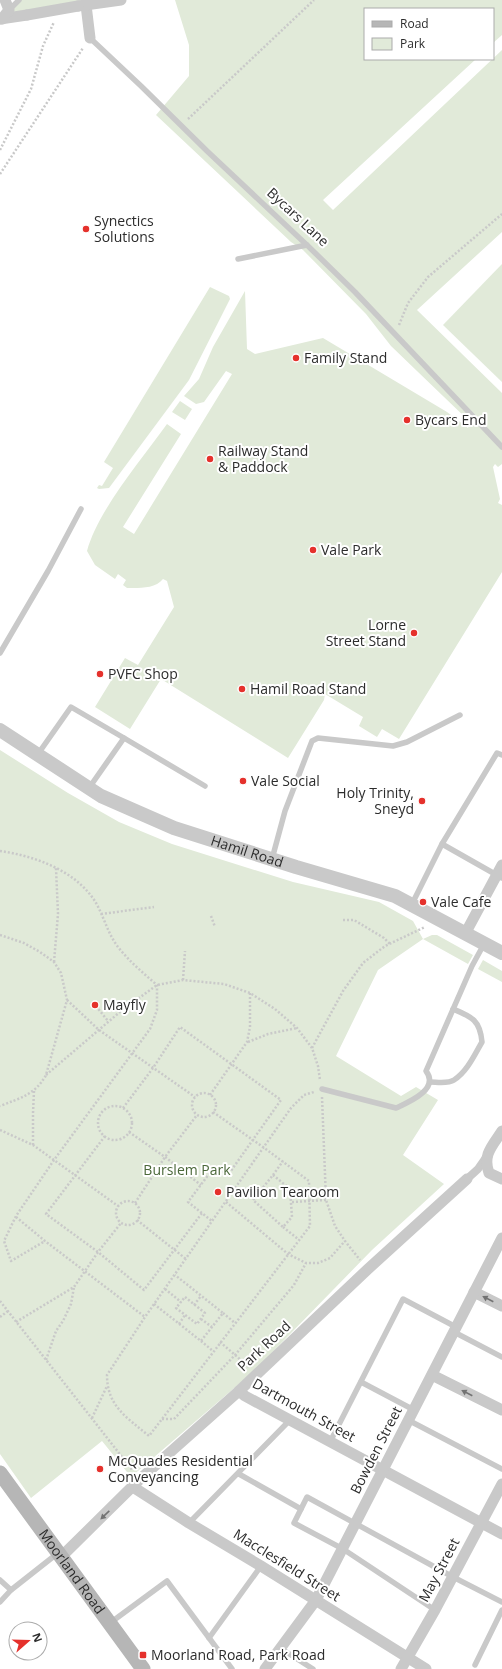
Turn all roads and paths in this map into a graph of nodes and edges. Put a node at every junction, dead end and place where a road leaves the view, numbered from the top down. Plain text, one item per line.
1 (19, 0) edge
2 (121, 0) edge
3 (314, 0) edge
4 (82, 6) junction
5 (4, 12) edge
6 (48, 33) dead end
7 (90, 38) junction
8 (181, 125) junction
9 (0, 150) edge
10 (0, 174) edge
11 (502, 214) edge
12 (307, 245) junction
13 (238, 259) dead end
14 (395, 335) junction
15 (502, 447) edge
16 (81, 509) dead end
17 (0, 654) edge
18 (460, 715) dead end
19 (0, 730) edge
20 (124, 738) junction
21 (38, 755) junction
22 (502, 755) edge
23 (205, 786) dead end
24 (89, 788) junction
25 (442, 844) junction
26 (0, 851) edge
27 (272, 859) junction
28 (56, 868) junction
29 (500, 873) edge
30 (412, 904) junction
31 (154, 907) dead end
32 (101, 914) junction
33 (211, 916) dead end
34 (343, 920) dead end
35 (440, 920) junction
36 (215, 927) dead end
37 (465, 934) junction
38 (0, 935) edge
39 (390, 944) junction
40 (484, 944) junction
41 (185, 951) dead end
42 (502, 953) edge
43 (54, 962) junction
44 (182, 980) junction
45 (158, 984) junction
46 (250, 993) junction
47 (67, 1000) junction
48 (96, 1006) dead end
49 (452, 1009) junction
50 (108, 1021) junction
51 (297, 1028) junction
52 (98, 1030) junction
53 (247, 1042) junction
54 (312, 1048) junction
55 (132, 1054) junction
56 (231, 1064) junction
57 (153, 1068) junction
58 (46, 1075) junction
59 (430, 1082) junction
60 (322, 1089) junction
61 (34, 1091) junction
62 (210, 1095) junction
63 (195, 1097) junction
64 (0, 1106) edge
65 (123, 1108) junction
66 (213, 1112) junction
67 (197, 1115) junction
68 (0, 1130) edge
69 (502, 1131) edge
70 (129, 1132) junction
71 (105, 1136) junction
72 (254, 1140) junction
73 (33, 1145) junction
74 (264, 1147) junction
75 (487, 1156) junction
76 (165, 1157) junction
77 (54, 1160) junction
78 (283, 1161) junction
79 (74, 1175) junction
80 (273, 1175) junction
81 (467, 1179) joint
82 (502, 1179) edge
83 (201, 1185) junction
84 (326, 1200) junction
85 (309, 1201) junction
86 (226, 1202) junction
87 (292, 1202) junction
88 (135, 1203) junction
89 (118, 1206) junction
90 (202, 1213) junction
91 (16, 1216) junction
92 (137, 1220) junction
93 (212, 1221) junction
94 (121, 1223) junction
95 (283, 1227) junction
96 (298, 1239) junction
97 (45, 1241) junction
98 (345, 1241) junction
99 (501, 1244) edge
100 (174, 1249) junction
101 (98, 1252) junction
102 (288, 1254) junction
103 (186, 1259) junction
104 (306, 1263) junction
105 (368, 1268) junction
106 (85, 1270) junction
107 (175, 1275) junction
108 (74, 1287) junction
109 (164, 1289) junction
110 (474, 1292) junction
111 (201, 1296) junction
112 (0, 1301) edge
113 (181, 1302) junction
114 (154, 1304) junction
115 (194, 1305) junction
116 (502, 1306) edge
117 (8, 1311) junction
118 (223, 1313) junction
119 (185, 1315) junction
120 (0, 1317) edge
121 (145, 1317) junction
122 (201, 1319) junction
123 (16, 1322) junction
124 (235, 1323) junction
125 (179, 1324) junction
126 (212, 1327) junction
127 (455, 1329) junction
128 (201, 1341) junction
129 (220, 1342) junction
130 (214, 1351) junction
131 (235, 1355) junction
132 (502, 1357) edge
133 (240, 1359) dead end
134 (46, 1361) junction
135 (432, 1375) junction
136 (361, 1382) junction
137 (107, 1386) junction
138 (239, 1390) junction
139 (414, 1410) junction
140 (502, 1410) edge
141 (92, 1418) junction
142 (162, 1418) junction
143 (408, 1420) junction
144 (289, 1421) junction
145 (330, 1442) junction
146 (502, 1469) edge
147 (383, 1470) junction
148 (0, 1473) edge
149 (239, 1474) junction
150 (136, 1484) junction
151 (502, 1484) edge
152 (301, 1509) junction
153 (189, 1523) junction
154 (356, 1523) junction
155 (481, 1523) junction
156 (502, 1534) edge
157 (342, 1549) junction
158 (60, 1555) junction
159 (261, 1566) junction
160 (452, 1577) junction
161 (0, 1580) edge
162 (11, 1590) junction
163 (316, 1600) junction
164 (0, 1602) edge
165 (502, 1602) edge
166 (435, 1610) junction
167 (502, 1610) edge
168 (110, 1623) junction
169 (209, 1638) junction
170 (280, 1648) junction
171 (408, 1658) junction
172 (475, 1665) dead end
173 (143, 1669) edge
174 (232, 1669) edge
175 (265, 1669) edge
176 (313, 1669) edge
177 (401, 1669) edge
178 (426, 1669) edge

1 - 5 lane
2 - 4 street
3 - 8 path
4 - 5 street, bridge
4 - 7 street
6 - 9 path
7 - 8 lane, Bycars Lane
7 - 10 path
8 - 12 lane, Bycars Lane
11 - 14 path
12 - 13 lane
12 - 14 lane, Bycars Lane
14 - 15 lane, Bycars Lane
16 - 17 lane
18 - 27 lane
19 - 21 street, Hamil Road
20 - 21 lane
20 - 23 lane
20 - 24 lane
21 - 24 street, Hamil Road
22 - 25 lane
24 - 27 street, Hamil Road
25 - 29 lane
25 - 30 lane
26 - 28 path
27 - 30 street, Hamil Road
28 - 32 path
28 - 43 path
29 - 37 street
30 - 35 street, Hamil Road
31 - 32 path
32 - 45 path
33 - 36 path
34 - 39 path
35 - 37 street, Hamil Road
35 - 39 path
37 - 40 street, Hamil Road
38 - 43 path
39 - 54 path
40 - 42 street, Hamil Road
40 - 49 lane
41 - 44 path
43 - 47 path
44 - 45 path
44 - 46 path
45 - 50 path
45 - 55 path
46 - 51 path
46 - 53 path
47 - 52 path
47 - 58 path
48 - 50 path
49 - 59 lane
49 - 59 lane
50 - 52 path
51 - 53 path
51 - 54 path
52 - 55 path
52 - 58 path
53 - 56 path
54 - 60 path
55 - 57 path
55 - 77 path
56 - 57 path
56 - 62 path
56 - 72 path
57 - 63 path
57 - 65 path
58 - 61 path
59 - 60 lane
60 - 74 path
60 - 84 path
61 - 64 path
61 - 73 path
62 - 63 path
62 - 66 path
63 - 67 path
65 - 70 path
65 - 71 path
66 - 67 path
66 - 72 path
67 - 76 path
68 - 73 path
69 - 75 street, Park Road
70 - 71 path
70 - 76 path
71 - 79 path
72 - 74 path
72 - 83 path
73 - 77 path
74 - 78 path
74 - 86 path
75 - 81 street, Park Road
75 - 82 street
76 - 83 path
76 - 88 path
77 - 79 path
77 - 91 path
78 - 80 path
78 - 85 path
79 - 89 path
79 - 101 path
80 - 87 path
80 - 95 path
81 - 105 street, Park Road
83 - 90 path
84 - 85 path
84 - 98 path
85 - 87 path
85 - 96 path
86 - 93 path
86 - 102 path
87 - 95 path
88 - 89 path
88 - 92 path
89 - 94 path
90 - 93 path
90 - 100 path
91 - 97 path
91 - 97 path
92 - 94 path
92 - 100 path
93 - 103 path
94 - 101 path
95 - 96 path
96 - 102 path
97 - 106 path
98 - 104 path
98 - 105 path
99 - 110 street, Bowden Street
100 - 101 path
100 - 103 path
101 - 106 path
102 - 104 path
102 - 124 path
103 - 107 path
104 - 131 path
105 - 138 street, Park Road
106 - 108 path
106 - 121 path
107 - 109 path
107 - 111 path
108 - 123 path
108 - 134 path
109 - 113 path
109 - 114 path
116 -> 110 street
110 - 127 street, Bowden Street
111 - 115 path
111 - 118 path
112 - 117 path
113 - 115 path
113 - 119 path
114 - 121 path
114 - 125 path
115 - 122 path
117 - 120 path
117 - 123 path
118 - 124 path
118 - 126 path
119 - 122 path
119 - 125 path
121 - 137 path
122 - 126 path
123 - 134 path
124 - 129 path
125 - 128 path
126 - 128 path
127 - 132 lane
127 - 135 street, Bowden Street
127 - 136 lane
128 - 130 path
129 - 130 path
129 - 131 path
130 - 142 path
131 - 133 path
131 - 142 path
134 - 141 path
135 - 139 street, Bowden Street
140 -> 135 street
136 - 139 lane
136 - 145 lane
137 - 141 path
137 - 142 path
138 - 144 street, Dartmouth Street
138 - 150 street, Park Road
139 - 143 street, Bowden Street
141 - 150 path
143 - 146 lane
143 - 147 street, Bowden Street
144 - 145 street, Dartmouth Street
144 - 149 lane
145 - 147 street, Dartmouth Street
147 - 154 street, Bowden Street
147 - 155 street, Dartmouth Street
148 - 158 main road, Moorland Road
149 - 152 lane
149 - 153 lane
150 - 153 street, Macclesfield Street
150 -> 158 street, Park Road
151 - 155 street, May Street
152 - 154 lane
152 - 157 lane
153 - 159 street, Macclesfield Street
154 - 157 street, Bowden Street
154 - 160 lane
155 - 156 street, Dartmouth Street
155 - 160 street, May Street
157 - 163 street, Bowden Street
157 - 166 lane
158 - 162 lane
158 - 168 main road, Moorland Road
159 - 163 street, Macclesfield Street
159 - 169 lane
160 - 165 lane
160 - 166 street, May Street
161 - 162 lane
162 - 164 lane
163 - 170 street, Bowden Street
163 - 171 street, Macclesfield Street
166 - 171 street, May Street
167 - 172 lane
168 - 169 lane
168 - 173 main road, Moorland Road
169 - 174 lane
170 - 175 street, Bowden Street
170 - 176 lane
171 - 177 street, May Street
171 - 178 street, Macclesfield Street

